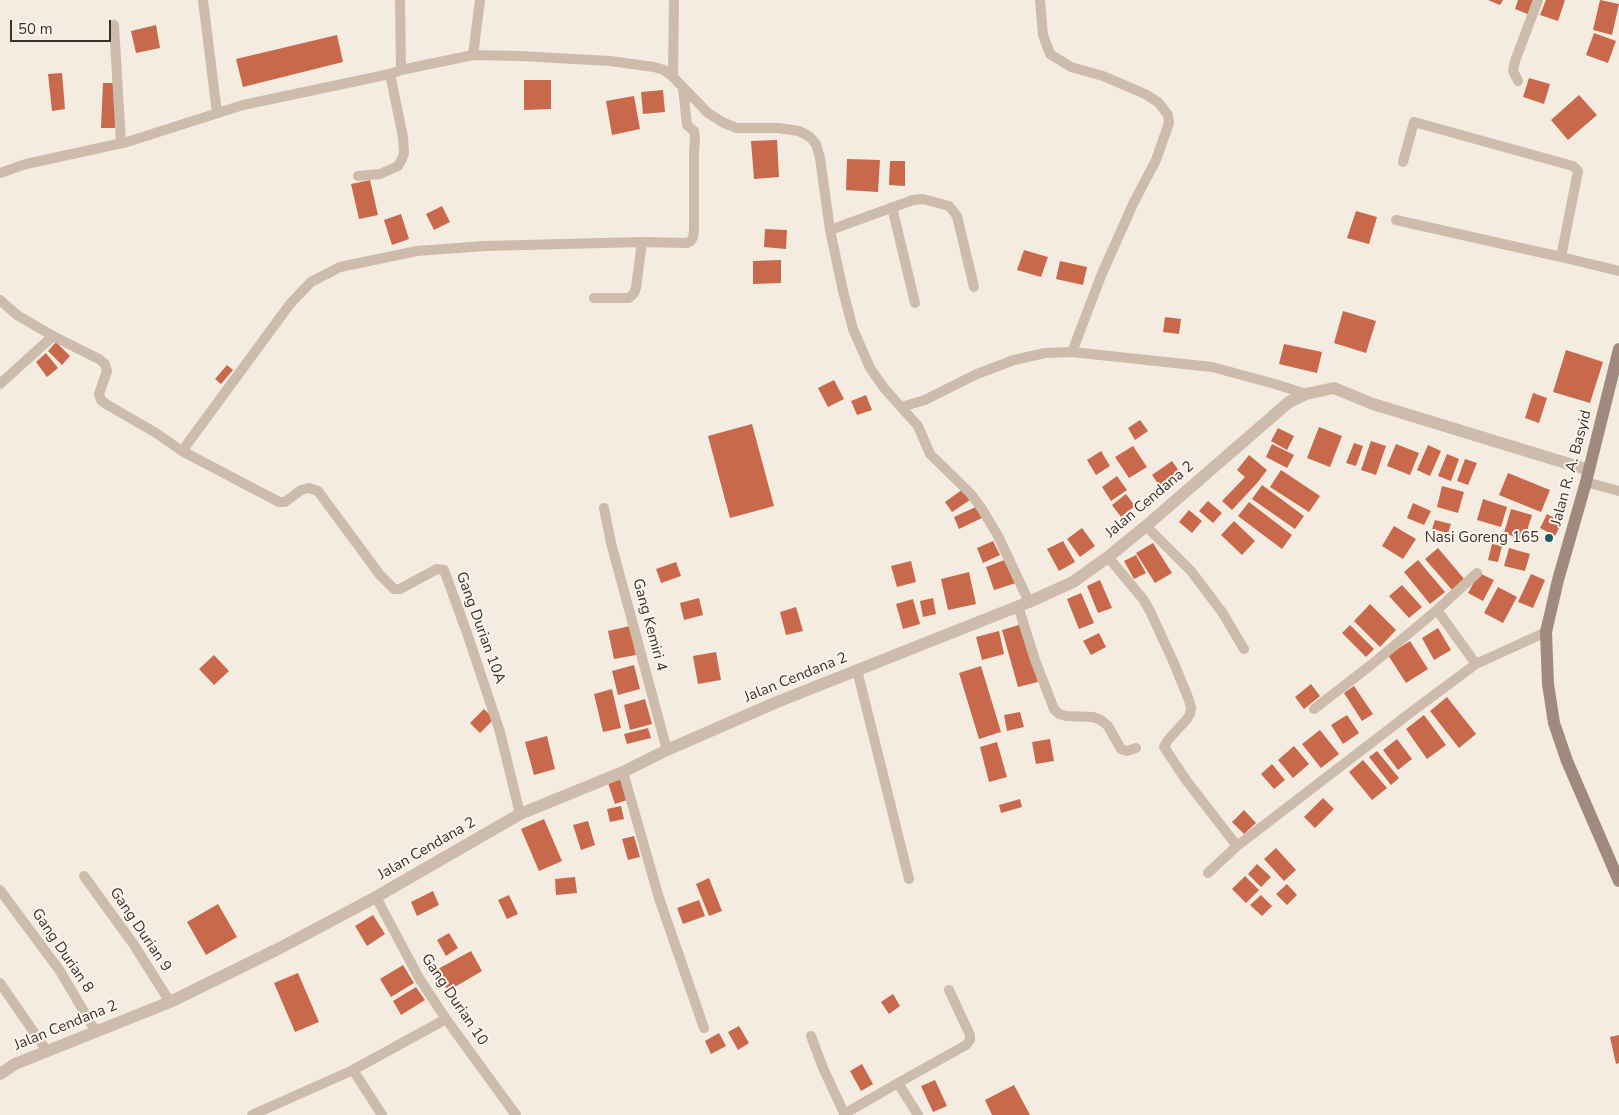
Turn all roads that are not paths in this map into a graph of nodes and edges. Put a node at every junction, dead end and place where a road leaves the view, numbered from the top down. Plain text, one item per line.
1 (203, 0) edge
2 (400, 0) edge
3 (480, 0) edge
4 (674, 0) edge
5 (1040, 0) edge
6 (1538, 0) edge
7 (114, 26) dead end
8 (473, 55) junction
9 (401, 70) junction
10 (390, 74) junction
11 (673, 77) junction
12 (1518, 81) dead end
13 (683, 88) junction
14 (217, 113) junction
15 (121, 143) junction
16 (1403, 162) dead end
17 (0, 173) edge
18 (358, 176) dead end
19 (892, 207) junction
20 (1396, 220) dead end
21 (830, 230) junction
22 (642, 242) junction
23 (1560, 256) junction
24 (1619, 271) edge
25 (974, 287) dead end
26 (594, 298) dead end
27 (0, 300) edge
28 (915, 303) dead end
29 (53, 336) junction
30 (1619, 349) edge
31 (1072, 352) junction
32 (0, 384) edge
33 (1306, 394) junction
34 (901, 408) junction
35 (182, 451) junction
36 (1588, 476) junction
37 (1619, 490) edge
38 (604, 508) dead end
39 (1146, 526) junction
40 (1108, 557) junction
41 (1477, 573) dead end
42 (1024, 604) junction
43 (1437, 610) junction
44 (1546, 632) junction
45 (1244, 649) dead end
46 (1476, 664) junction
47 (857, 670) junction
48 (1314, 709) dead end
49 (1136, 748) dead end
50 (666, 750) junction
51 (623, 772) junction
52 (520, 814) junction
53 (1237, 846) junction
54 (1208, 873) dead end
55 (84, 876) dead end
56 (909, 879) dead end
57 (1619, 881) edge
58 (0, 890) edge
59 (376, 897) junction
60 (0, 983) edge
61 (949, 990) dead end
62 (170, 1002) junction
63 (446, 1019) junction
64 (704, 1028) dead end
65 (96, 1032) junction
66 (811, 1036) dead end
67 (48, 1051) junction
68 (353, 1070) junction
69 (0, 1074) edge
70 (898, 1083) junction
71 (252, 1115) edge
72 (382, 1115) edge
73 (516, 1115) edge
74 (845, 1115) edge
75 (918, 1115) edge

1 - 14 street
2 - 9 street
3 - 8 street
4 - 11 street
5 - 31 street
6 - 12 street
7 - 15 street
8 - 9 street
8 - 11 street
9 - 10 street
10 - 14 street
10 - 18 street
11 - 13 street
13 - 21 street
13 - 22 street
14 - 15 street
15 - 17 street
16 - 23 street
19 - 21 street
19 - 25 street
19 - 28 street
20 - 23 street
21 - 34 street
22 - 26 street
22 - 35 street
23 - 24 street
27 - 29 street
29 - 32 street
29 - 35 street
30 - 36 main road, Jalan R. A. Basyid
31 - 33 street
31 - 34 street
33 - 36 street, Jalan Cendana 2
33 - 39 street, Jalan Cendana 2
34 - 42 street
35 - 52 street, Gang Durian 10A
36 - 37 street
36 - 44 main road, Jalan R. A. Basyid
38 - 50 street, Gang Kemiri 4
39 - 40 street, Jalan Cendana 2
39 - 45 street
40 - 42 street, Jalan Cendana 2
40 - 53 street
41 - 43 street
42 - 47 street, Jalan Cendana 2
42 - 49 street
43 - 46 street
43 - 48 street
44 - 46 street
44 - 57 main road, Jalan R. A. Basyid
46 - 53 street
47 - 50 street, Jalan Cendana 2
47 - 56 street
50 - 51 street, Jalan Cendana 2
51 - 52 street, Jalan Cendana 2
51 - 64 street
52 - 59 street, Jalan Cendana 2
53 - 54 street
55 - 62 street, Gang Durian 9
58 - 65 street, Gang Durian 8
59 - 62 street, Jalan Cendana 2
59 - 63 street, Gang Durian 10
60 - 67 street
61 - 70 street
62 - 65 street, Jalan Cendana 2
63 - 68 street
63 - 73 street, Gang Durian 10
65 - 67 street, Jalan Cendana 2
66 - 74 street
67 - 69 street, Jalan Cendana 2
68 - 71 street
68 - 72 street
70 - 74 street
70 - 75 street

